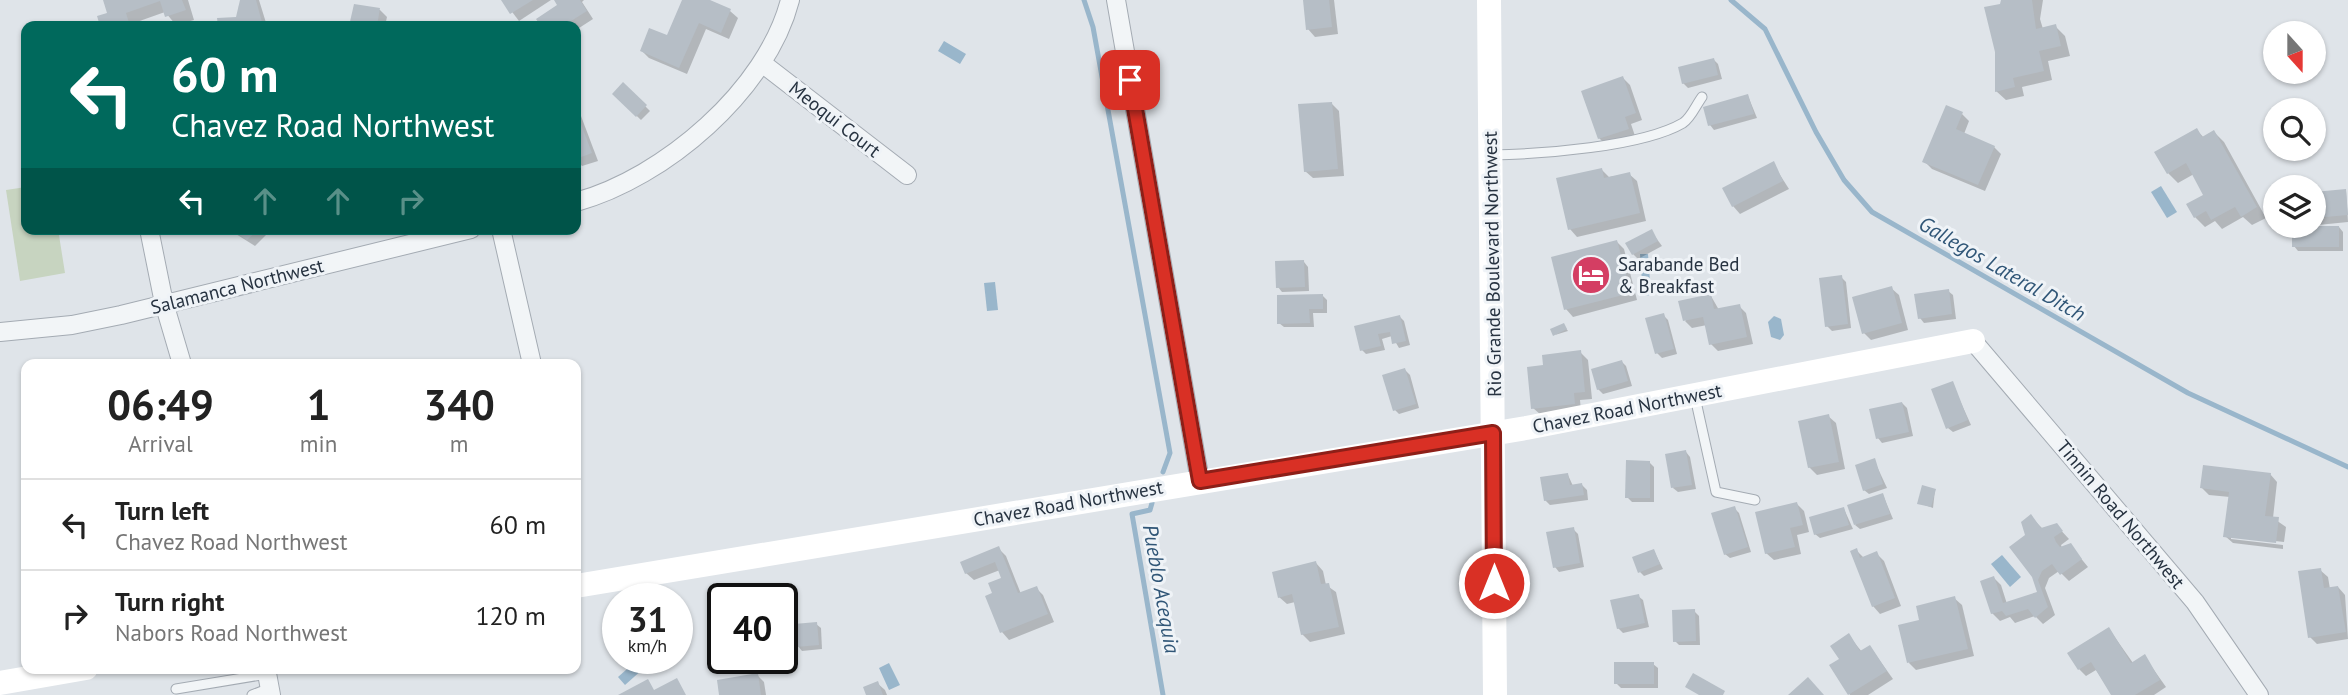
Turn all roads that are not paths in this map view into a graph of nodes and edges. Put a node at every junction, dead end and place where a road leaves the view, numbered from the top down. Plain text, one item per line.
1 (790, 0) edge
2 (1116, 0) edge
3 (1489, 0) edge
4 (763, 64) junction
5 (1702, 97) dead end
6 (1490, 155) junction
7 (907, 174) dead end
8 (581, 200) edge
9 (150, 235) edge
10 (446, 235) edge
11 (502, 235) edge
12 (164, 303) junction
13 (0, 332) edge
14 (1973, 341) joint
15 (181, 359) edge
16 (531, 359) edge
17 (1695, 395) junction
18 (1493, 433) junction
19 (1200, 481) junction
20 (1755, 500) dead end
21 (581, 585) edge
22 (52, 674) edge
23 (268, 681) edge
24 (0, 683) edge
25 (176, 689) dead end
26 (252, 695) edge
27 (1495, 695) edge
28 (2259, 695) edge

1 - 4 street
2 - 19 street
3 - 6 street, Rio Grande Boulevard Northwest
4 - 7 street, Meoqui Court
4 - 8 street
5 - 6 lane
6 - 18 street, Rio Grande Boulevard Northwest
9 - 12 street
10 - 12 street, Salamanca Northwest
11 - 16 street
12 - 13 street, Salamanca Northwest
12 - 15 street
14 - 17 street, Chavez Road Northwest
14 - 28 street, Tinnin Road Northwest
17 - 18 street, Chavez Road Northwest
17 - 20 lane
18 - 19 street, Chavez Road Northwest
18 - 27 street, Rio Grande Boulevard Northwest
19 - 21 street, Chavez Road Northwest
22 - 24 street
23 - 25 lane
23 - 26 lane

